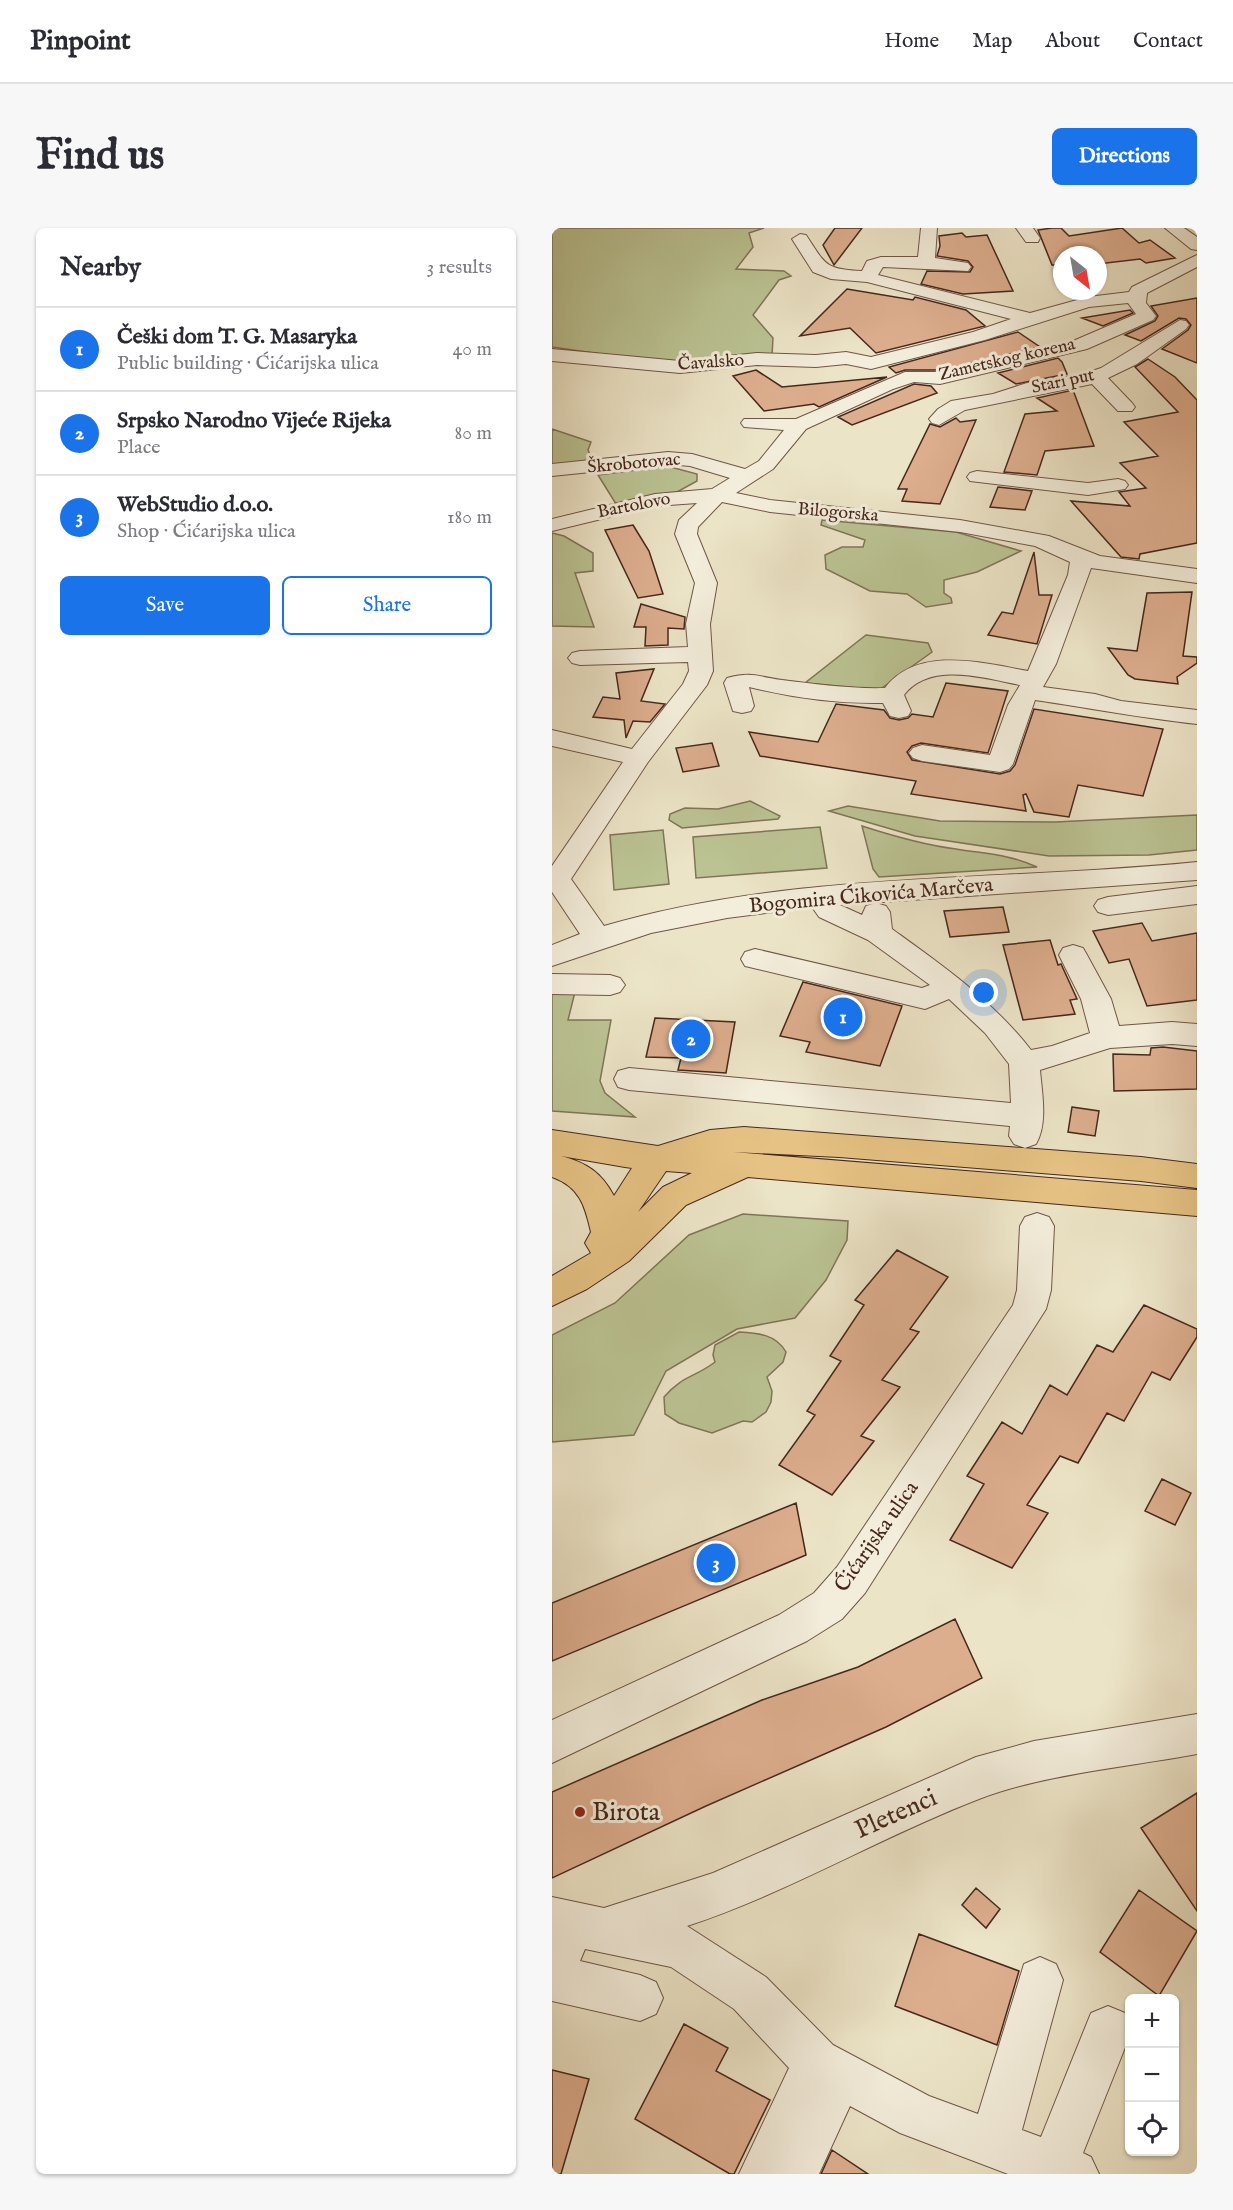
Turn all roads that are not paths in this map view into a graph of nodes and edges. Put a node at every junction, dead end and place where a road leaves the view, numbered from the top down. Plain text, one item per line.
1 (929, 228) edge
2 (1173, 228) edge
3 (800, 239) dead end
4 (1197, 245) edge
5 (1197, 260) edge
6 (926, 262) junction
7 (962, 267) dead end
8 (869, 277) junction
9 (1141, 306) junction
10 (1030, 318) junction
11 (1188, 325) edge
12 (552, 355) edge
13 (871, 363) junction
14 (912, 376) junction
15 (1095, 376) junction
16 (1125, 407) dead end
17 (939, 419) dead end
18 (751, 423) dead end
19 (800, 425) junction
20 (984, 457) dead end
21 (552, 470) edge
22 (749, 477) junction
23 (1118, 484) dead end
24 (717, 495) junction
25 (968, 502) junction
26 (552, 525) edge
27 (1082, 559) junction
28 (1197, 576) edge
29 (700, 654) junction
30 (580, 658) dead end
31 (1031, 686) junction
32 (742, 706) dead end
33 (1197, 717) edge
34 (552, 738) edge
35 (922, 753) dead end
36 (638, 758) junction
37 (1197, 871) edge
38 (554, 880) edge
39 (873, 891) junction
40 (1197, 895) edge
41 (818, 896) junction
42 (1108, 906) dead end
43 (878, 933) junction
44 (597, 937) junction
45 (1073, 955) dead end
46 (552, 956) edge
47 (755, 959) dead end
48 (552, 984) edge
49 (610, 985) dead end
50 (952, 986) junction
51 (1197, 1035) edge
52 (1107, 1038) junction
53 (1024, 1062) junction
54 (629, 1079) dead end
55 (552, 1142) edge
56 (657, 1158) junction
57 (750, 1164) junction
58 (552, 1165) edge
59 (1197, 1176) edge
60 (668, 1201) junction
61 (1197, 1203) edge
62 (1037, 1226) dead end
63 (608, 1234) junction
64 (552, 1290) edge
65 (1197, 1734) edge
66 (552, 1742) edge
67 (577, 1924) edge
68 (552, 1971) edge
69 (552, 1978) edge
70 (1040, 1980) dead end
71 (640, 1998) dead end
72 (1108, 2030) dead end
73 (828, 2068) junction
74 (993, 2145) junction
75 (1064, 2170) edge
76 (764, 2174) edge
77 (794, 2174) edge

1 - 6 street
2 - 4 street
3 - 8 street, Čavalsko
5 - 9 street, Zametskog korena
6 - 7 street
6 - 8 street
8 - 10 street, Čavalsko
9 - 10 street, Čavalsko
9 - 11 street
9 - 14 street, Zametskog korena
10 - 13 street, Čavalsko
11 - 15 street, Stari put
12 - 13 street, Čavalsko
13 - 14 street, Čavalsko
14 - 19 street, Zametskog korena
15 - 16 street
15 - 17 street, Stari put
18 - 19 street, Zametskog korena
19 - 22 street, Zametskog korena
20 - 25 street
21 - 22 street, Škrobotovac
22 - 24 street, Zametskog korena
23 - 25 street, Bilogorska
24 - 25 street, Bilogorska
24 - 26 street, Bartolovo
24 - 29 street, Zametskog korena
25 - 27 street, Bilogorska
27 - 28 street, Bilogorska
27 - 31 street
29 - 30 street
29 - 36 street, Zametskog korena
31 - 32 street
31 - 33 street
31 - 35 street
34 - 36 street
36 - 38 street, Zametskog korena
37 - 39 street, Bogomira Ćikovića Marčeva
38 - 44 street, Zametskog korena
39 - 41 street, Bogomira Ćikovića Marčeva
39 - 43 street
40 - 42 street
41 - 43 street
41 - 44 street, Bogomira Ćikovića Marčeva
43 - 50 street
44 - 46 street, Bogomira Ćikovića Marčeva
45 - 52 street
47 - 50 street
48 - 49 street
50 - 53 street
51 - 52 street
52 - 53 street
53 - 54 street
55 - 56 main road
56 - 57 main road
56 - 59 main road
56 - 60 main road
56 - 63 main road
57 - 60 main road
57 - 61 main road
58 - 63 main road
60 - 64 main road
62 - 66 street, Ćićarijska ulica
63 - 64 main road
65 - 67 street, Pletenci
67 - 68 street
67 - 73 street
69 - 71 street
70 - 74 street
72 - 75 street
73 - 74 street
73 - 76 street
73 - 77 street
74 - 75 street

